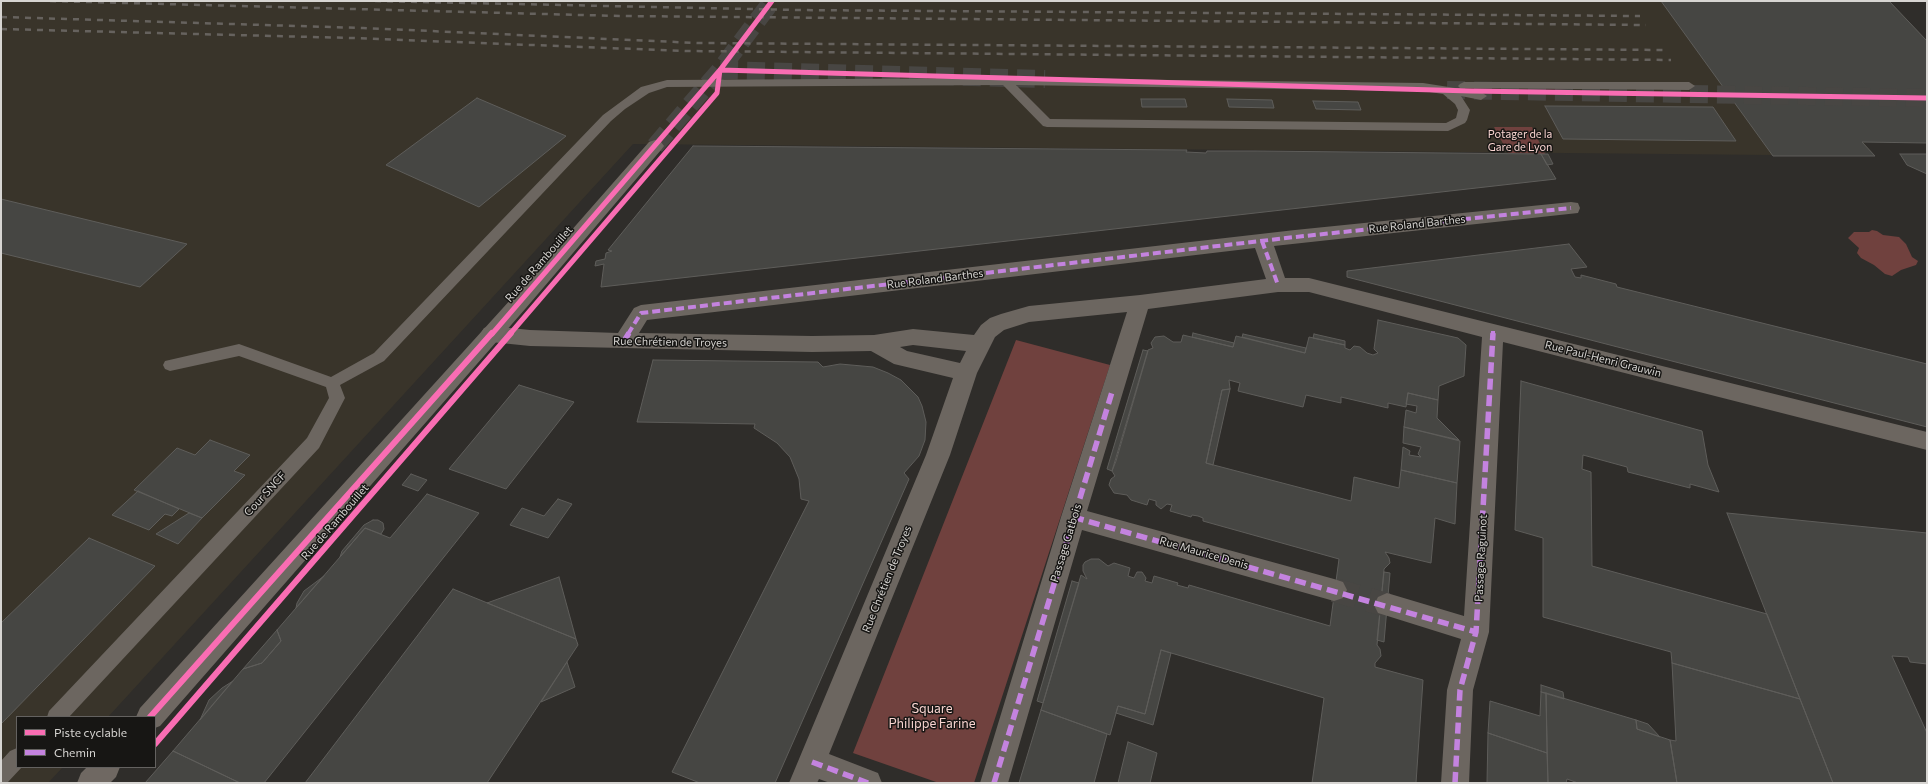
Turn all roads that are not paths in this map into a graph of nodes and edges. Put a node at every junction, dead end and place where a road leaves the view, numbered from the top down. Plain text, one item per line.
1 (1006, 81) junction
2 (1689, 86) dead end
3 (1423, 87) junction
4 (1447, 91) junction
5 (1481, 96) dead end
6 (655, 146) tunnel mouth
7 (1571, 208) dead end
8 (1262, 241) junction
9 (1278, 285) junction
10 (1140, 303) junction
11 (1493, 331) junction
12 (491, 334) junction
13 (624, 341) junction
14 (874, 343) junction
15 (980, 344) junction
16 (170, 365) dead end
17 (966, 373) junction
18 (332, 383) junction
19 (1927, 441) edge
20 (1073, 517) junction
21 (1334, 590) tunnel mouth
22 (1387, 605) tunnel mouth
23 (1476, 632) junction
24 (57, 716) edge
25 (151, 716) edge
26 (16, 759) edge
27 (105, 768) edge
28 (808, 773) edge
29 (1, 775) edge
30 (92, 783) edge
31 (868, 783) edge
32 (994, 783) edge
33 (1455, 783) edge

1 - 3 lane
1 - 4 lane
1 - 18 lane
2 - 3 lane
3 - 4 lane
4 - 5 lane
6 - 12 street, Rue de Rambouillet
7 - 8 street, Rue Roland Barthes
8 - 9 street
8 - 13 street, Rue Roland Barthes
9 - 10 street
9 - 11 street, Rue Paul-Henri Grauwin
10 - 15 street
10 - 20 street, Passage Gatbois
11 - 19 street, Rue Paul-Henri Grauwin
11 - 23 street, Passage Raguinot
12 - 13 street, Rue Chrétien de Troyes
12 - 25 street, Rue de Rambouillet
13 - 14 street, Rue Chrétien de Troyes
14 - 15 street, Rue Chrétien de Troyes
14 - 17 street, Rue Chrétien de Troyes
15 - 17 street, Rue Chrétien de Troyes
16 - 18 lane
17 - 28 street, Rue Chrétien de Troyes
18 - 24 lane, Cour SNCF
20 - 21 street, Rue Maurice Denis
20 - 32 street, Passage Gatbois
22 - 23 street
23 - 33 street, Passage Raguinot
26 - 29 lane
27 - 30 street
28 - 31 street

